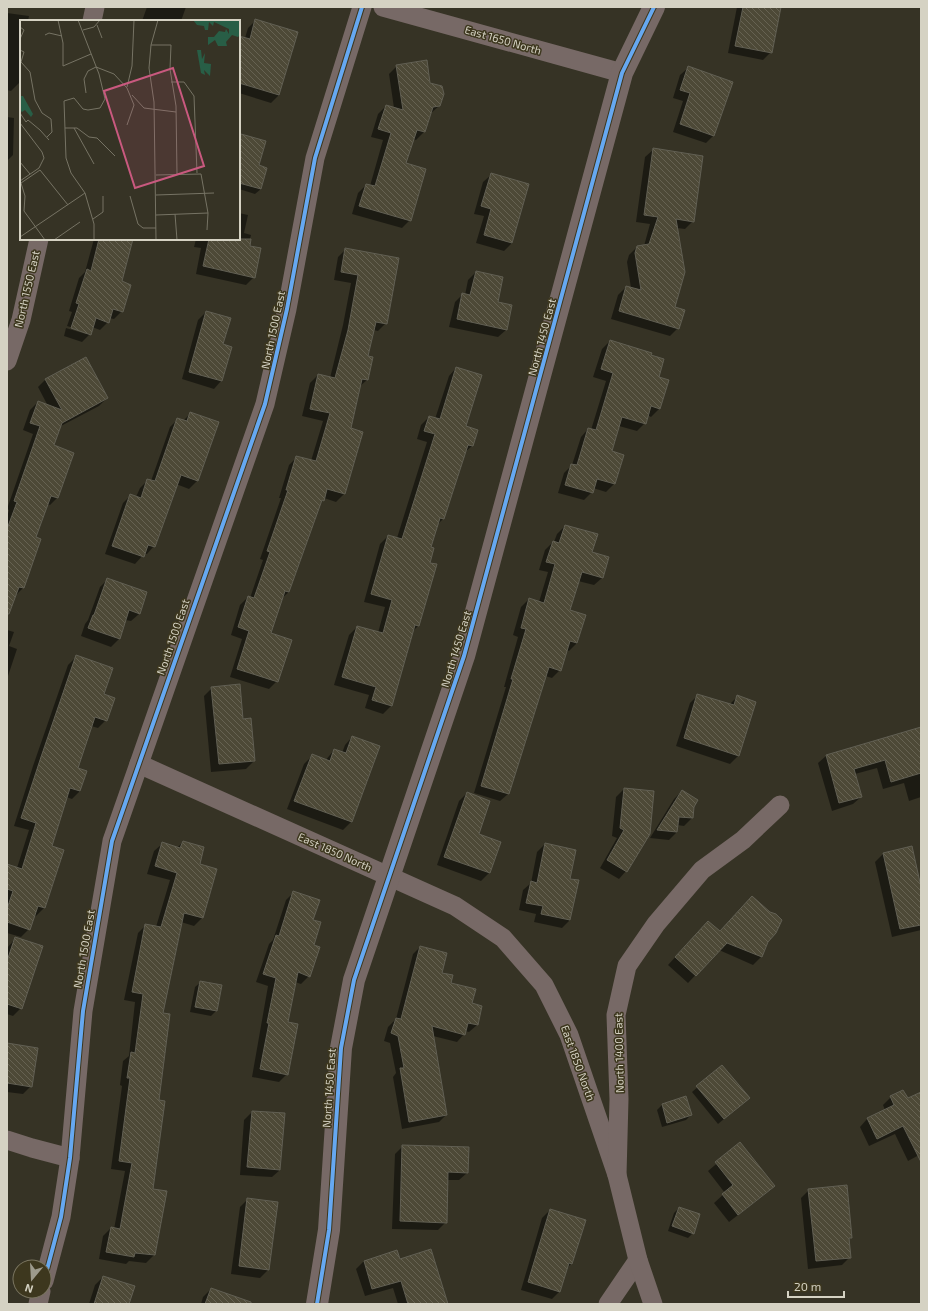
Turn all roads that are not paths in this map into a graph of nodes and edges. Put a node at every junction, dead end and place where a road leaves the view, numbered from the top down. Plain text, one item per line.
1 (96, 7) edge
2 (362, 7) edge
3 (383, 7) edge
4 (654, 7) edge
5 (92, 20) edge
6 (622, 73) junction
7 (39, 240) edge
8 (7, 361) edge
9 (139, 764) junction
10 (780, 805) dead end
11 (389, 876) junction
12 (7, 1140) edge
13 (70, 1158) junction
14 (617, 1175) junction
15 (50, 1259) edge
16 (638, 1260) junction
17 (317, 1304) edge
18 (608, 1304) edge
19 (653, 1304) edge

1 - 5 street
2 - 9 street, North 1500 East
3 - 6 street, East 1650 North
4 - 6 street, North 1450 East
6 - 11 street, North 1450 East
7 - 8 street, North 1550 East
9 - 11 street, East 1850 North
9 - 13 street, North 1500 East
10 - 14 street, North 1400 East
11 - 14 street, East 1850 North
11 - 17 street, North 1450 East
12 - 13 street
13 - 15 street, North 1500 East
14 - 16 street, North 1400 East
16 - 18 street
16 - 19 street, North 1400 East

